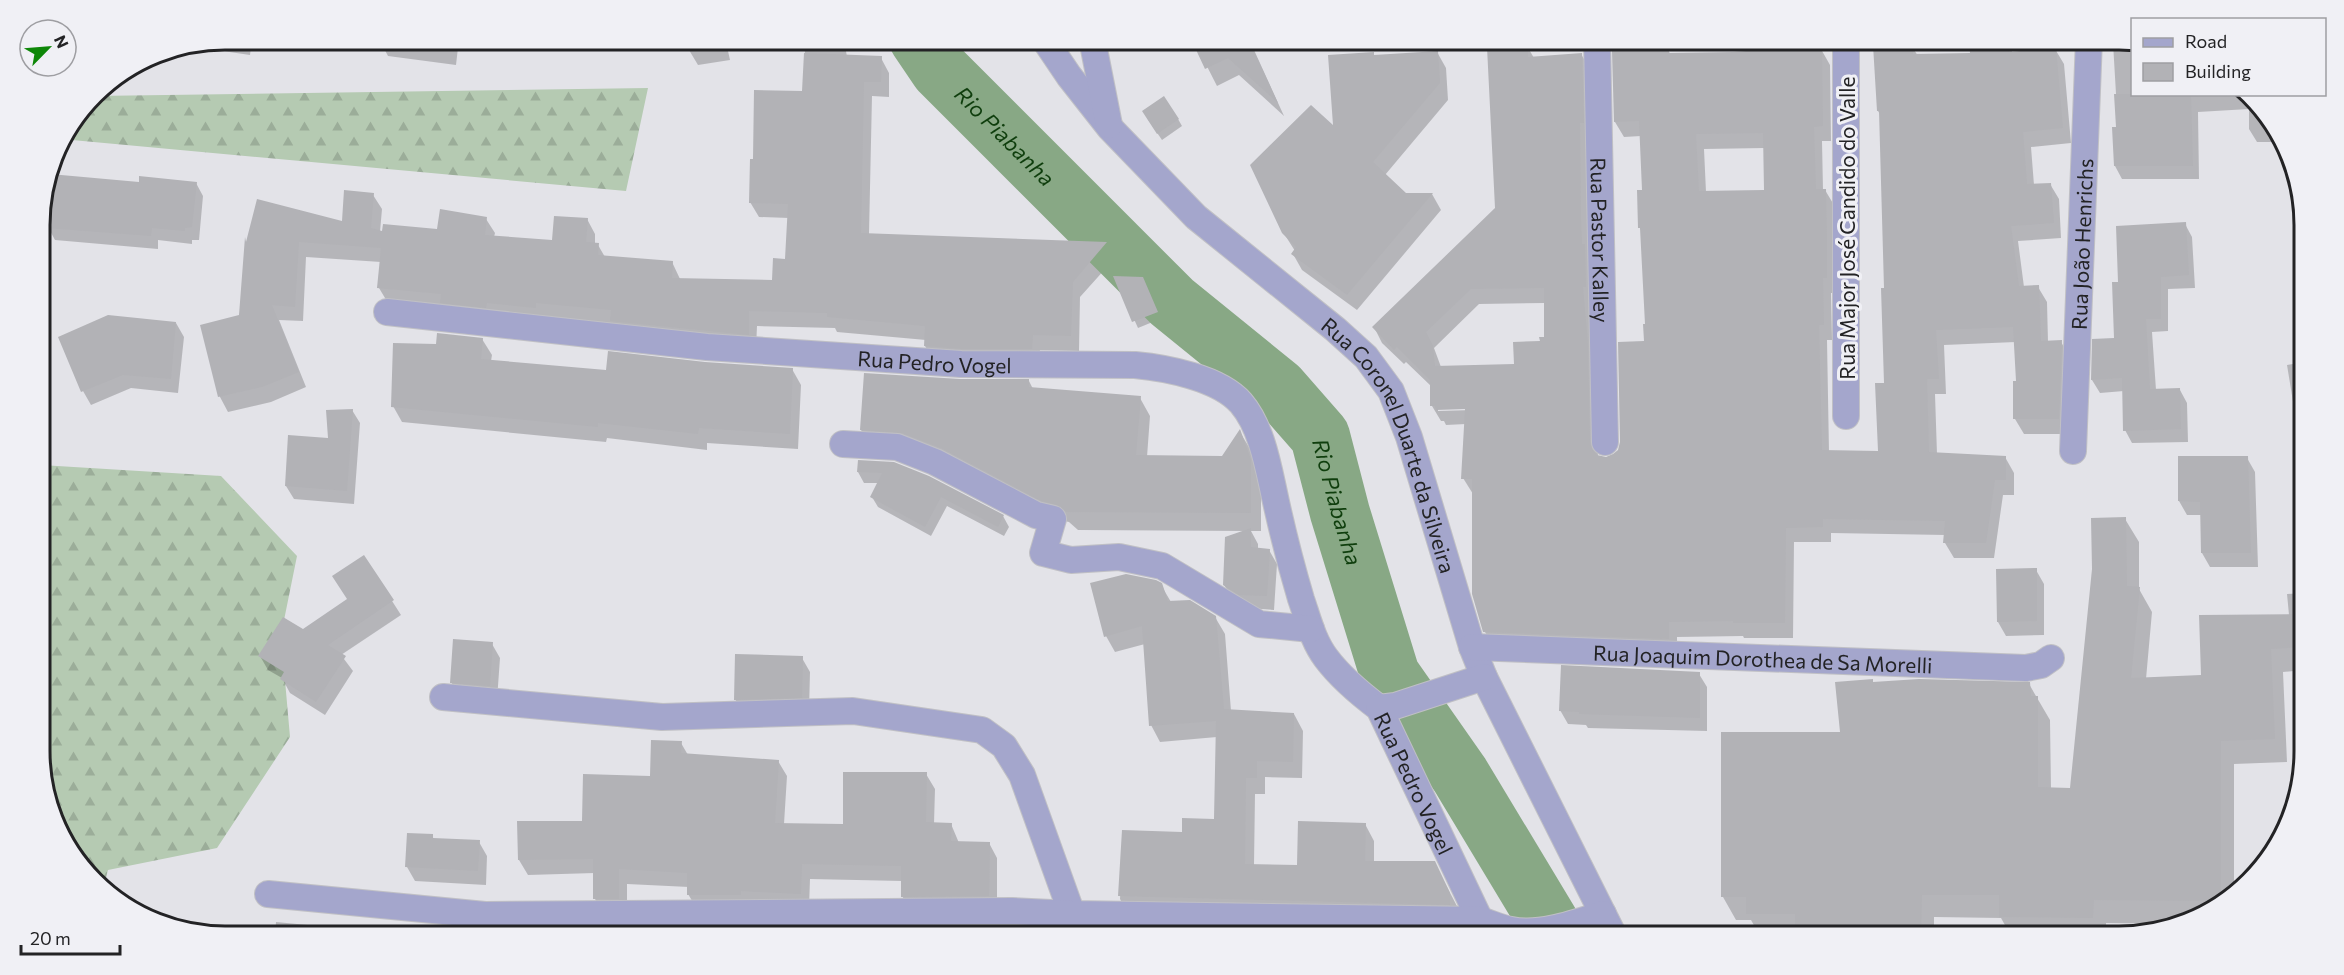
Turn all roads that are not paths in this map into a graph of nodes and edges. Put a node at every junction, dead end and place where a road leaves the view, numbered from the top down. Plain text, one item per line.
1 (1051, 50) edge
2 (1094, 50) edge
3 (1597, 50) edge
4 (1846, 50) edge
5 (2089, 50) edge
6 (1110, 128) junction
7 (387, 312) dead end
8 (1846, 416) dead end
9 (1605, 442) dead end
10 (843, 444) dead end
11 (2073, 451) dead end
12 (1311, 629) junction
13 (1473, 647) junction
14 (2051, 658) dead end
15 (1473, 680) junction
16 (443, 697) dead end
17 (1387, 707) junction
18 (268, 894) dead end
19 (1072, 914) junction
20 (1480, 920) junction
21 (1497, 925) edge
22 (1569, 925) edge
23 (1608, 925) edge

1 - 6 street, Rua Coronel Duarte da Silveira
2 - 6 street
3 - 9 street, Rua Pastor Kalley
4 - 8 street, Rua Major José Candido do Valle
5 - 11 street, Rua João Henrichs
6 - 13 street, Rua Coronel Duarte da Silveira
7 - 12 street, Rua Pedro Vogel
10 - 12 street
12 - 17 street, Rua Pedro Vogel
13 - 14 street, Rua Joaquim Dorothea de Sa Morelli
13 - 15 street, Rua Coronel Duarte da Silveira
15 - 17 street
15 - 23 street, Rua Coronel Duarte da Silveira
16 - 19 street
17 - 20 street, Rua Pedro Vogel
18 - 19 street
19 - 20 street
20 - 21 street
22 - 23 street

